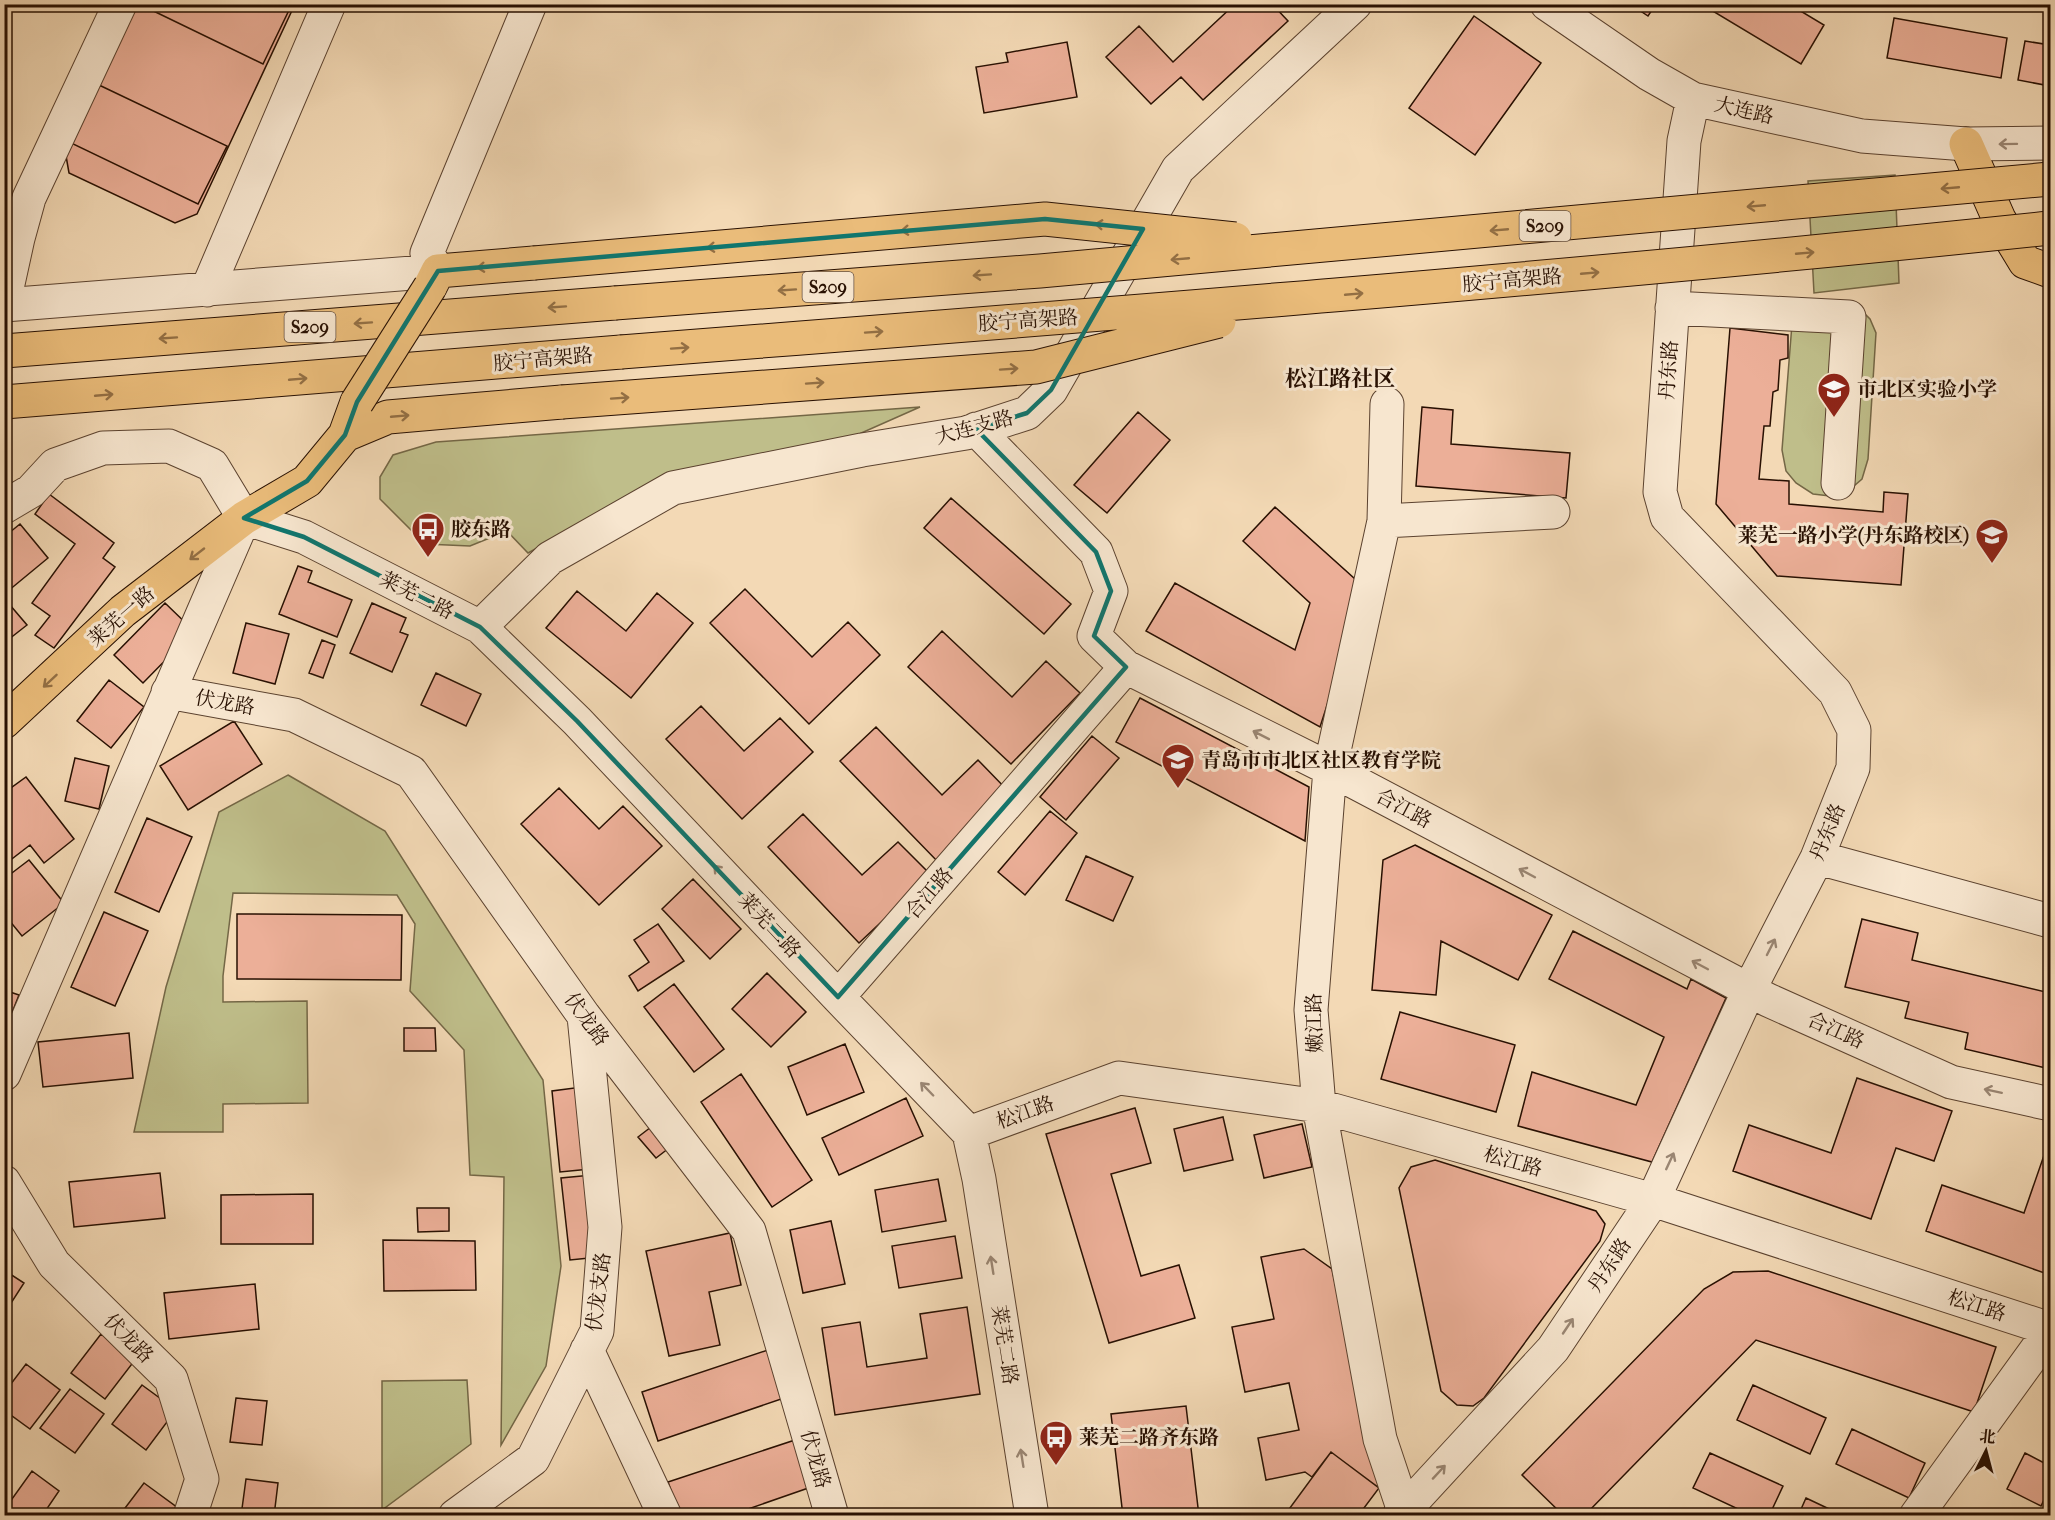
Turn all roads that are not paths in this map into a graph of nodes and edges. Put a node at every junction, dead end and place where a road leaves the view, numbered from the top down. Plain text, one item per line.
1 (120, 4) edge
2 (329, 4) edge
3 (531, 4) edge
4 (1355, 4) edge
5 (1547, 4) edge
6 (1693, 99) junction
7 (2050, 143) edge
8 (1966, 144) junction
9 (2050, 179) edge
10 (2050, 228) edge
11 (1308, 247) junction
12 (2050, 271) edge
13 (434, 279) junction
14 (207, 290) junction
15 (1314, 298) junction
16 (4, 303) edge
17 (1672, 308) junction
18 (4, 351) edge
19 (4, 402) edge
20 (1387, 404) dead end
21 (976, 429) junction
22 (345, 435) junction
23 (1839, 483) dead end
24 (4, 507) edge
25 (1553, 512) dead end
26 (244, 518) junction
27 (1384, 521) junction
28 (480, 627) junction
29 (1126, 667) junction
30 (168, 692) junction
31 (4, 722) edge
32 (1330, 769) junction
33 (1826, 861) dead end
34 (2050, 921) edge
35 (1749, 990) junction
36 (838, 997) junction
37 (584, 1016) junction
38 (4, 1074) edge
39 (2050, 1104) edge
40 (1319, 1106) junction
41 (969, 1132) junction
42 (4, 1182) edge
43 (1653, 1200) junction
44 (2050, 1330) edge
45 (587, 1350) junction
46 (1405, 1514) edge
47 (190, 1515) edge
48 (455, 1515) edge
49 (665, 1515) edge
50 (832, 1515) edge
51 (1032, 1515) edge
52 (1916, 1515) edge

1 - 16 street
2 - 14 street
3 - 13 street
4 - 21 street, 大连支路
5 - 6 street, 大连路
6 - 8 street, 大连路
6 - 17 street, 丹东路
7 -> 8 street, 大连路
8 - 12 main road
9 -> 11 main road, S209, bridge
15 -> 10 main road, 胶宁高架路, bridge
11 -> 13 main road, bridge
11 -> 18 main road, S209, bridge
13 - 14 street
13 - 22 main road, bridge
14 - 16 street
19 -> 15 main road, 胶宁高架路, bridge
22 -> 15 main road, bridge
17 - 23 street
35 -> 17 street, 丹东路
20 - 27 street, 嫩江路
21 - 28 street, 大连支路
21 - 29 street
22 - 26 main road, 莱芜一路
24 - 26 street
25 - 27 street
26 - 28 street, 莱芜二路
26 - 30 street, 伏龙路
26 -> 31 main road, 莱芜一路
27 - 32 street, 嫩江路
36 -> 28 street, 莱芜二路
32 -> 29 street, 合江路
29 - 36 street, 合江路
30 - 37 street, 伏龙路
30 - 38 street, 伏龙路
35 -> 32 street, 合江路
32 - 40 street, 嫩江路
33 - 34 street
39 -> 35 street, 合江路
43 -> 35 street, 丹东路
41 -> 36 street, 莱芜二路
37 - 45 street, 伏龙支路
37 - 50 street, 伏龙路
40 - 41 street, 松江路
40 - 43 street, 松江路
40 - 46 street, 嫩江路
51 -> 41 street, 莱芜二路
42 - 47 street, 伏龙路
43 - 44 street, 松江路
46 -> 43 street, 丹东路
44 - 52 street
45 - 48 street, 伏龙支路
45 - 49 street

